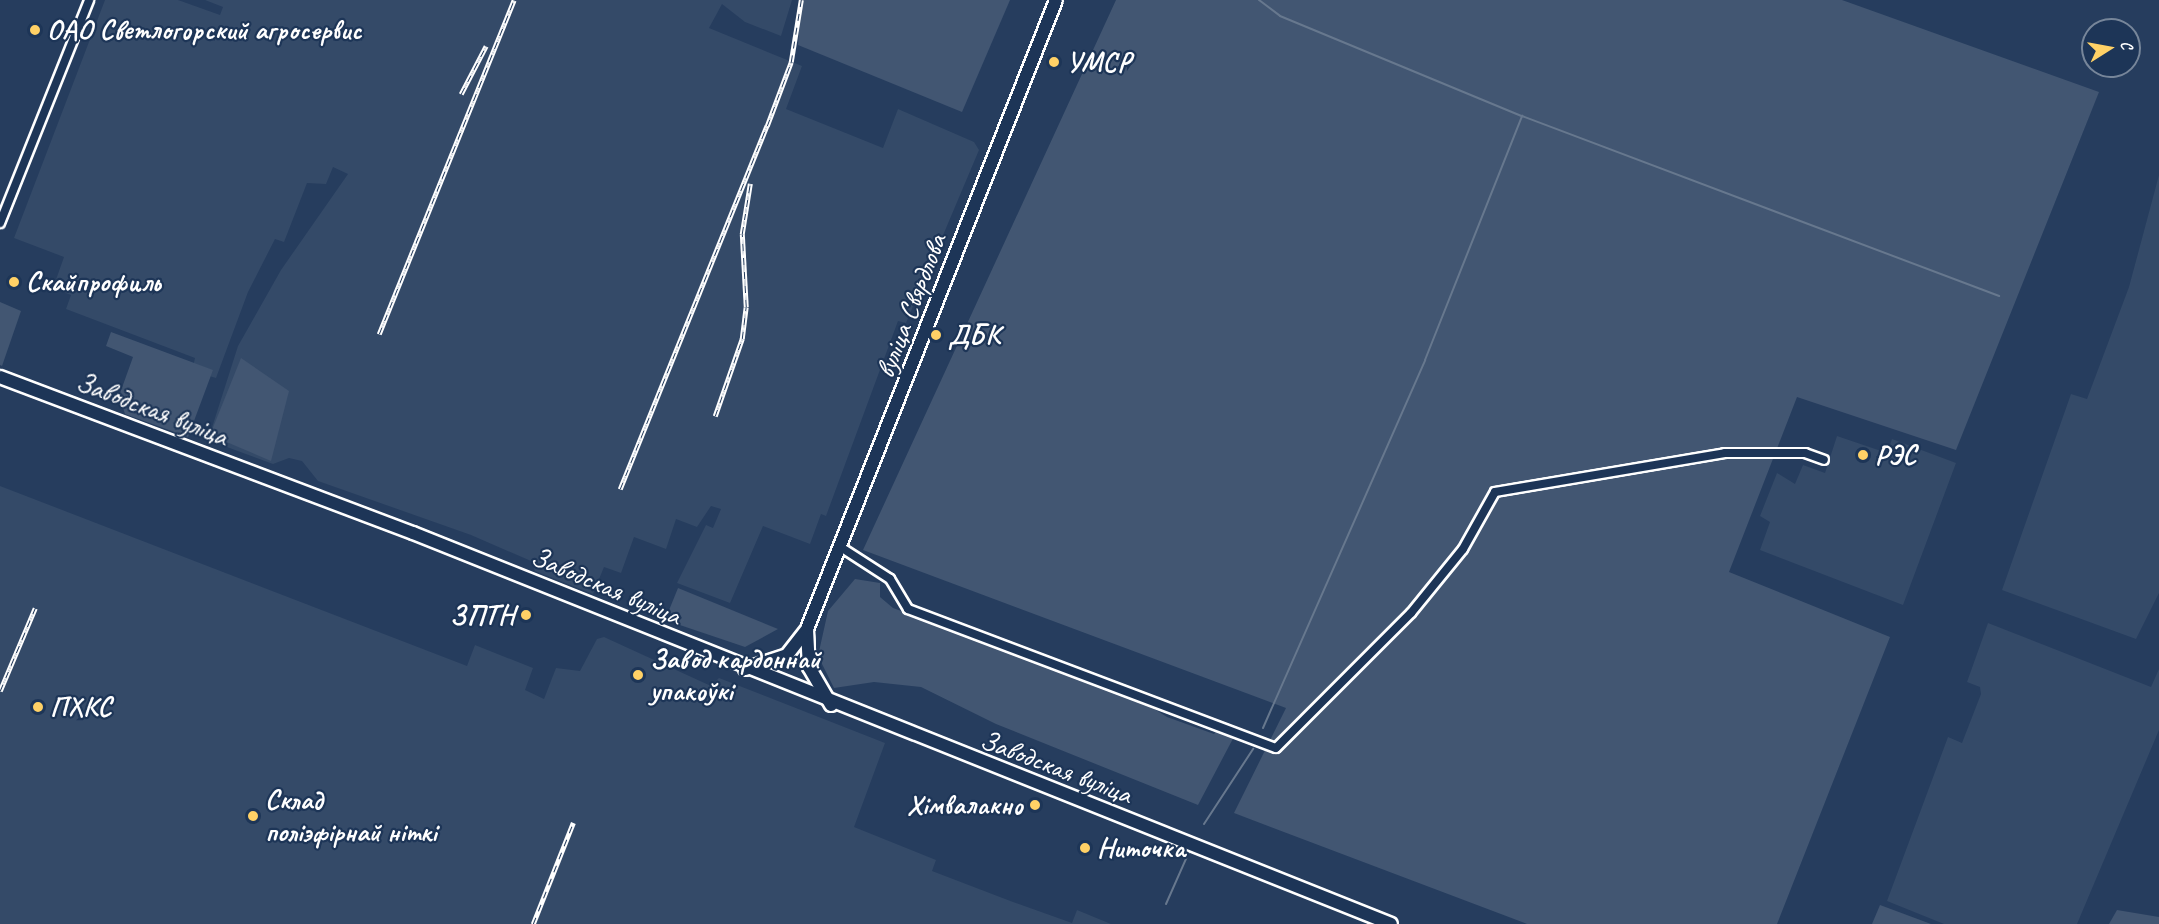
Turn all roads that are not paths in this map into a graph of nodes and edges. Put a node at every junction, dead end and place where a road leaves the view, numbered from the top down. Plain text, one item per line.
1 (89, 0) edge
2 (1056, 0) edge
3 (0, 223) edge
4 (0, 377) edge
5 (1824, 460) dead end
6 (842, 548) junction
7 (807, 629) junction
8 (745, 669) junction
9 (831, 705) junction
10 (1391, 924) edge

1 - 3 street
2 - 6 main road, вуліца Свярдлова
4 - 8 main road, Заводская вуліца
5 - 6 street
6 - 7 main road, вуліца Свярдлова
7 - 8 main road
7 - 9 main road
8 - 9 main road, Заводская вуліца
9 - 10 main road, Заводская вуліца

